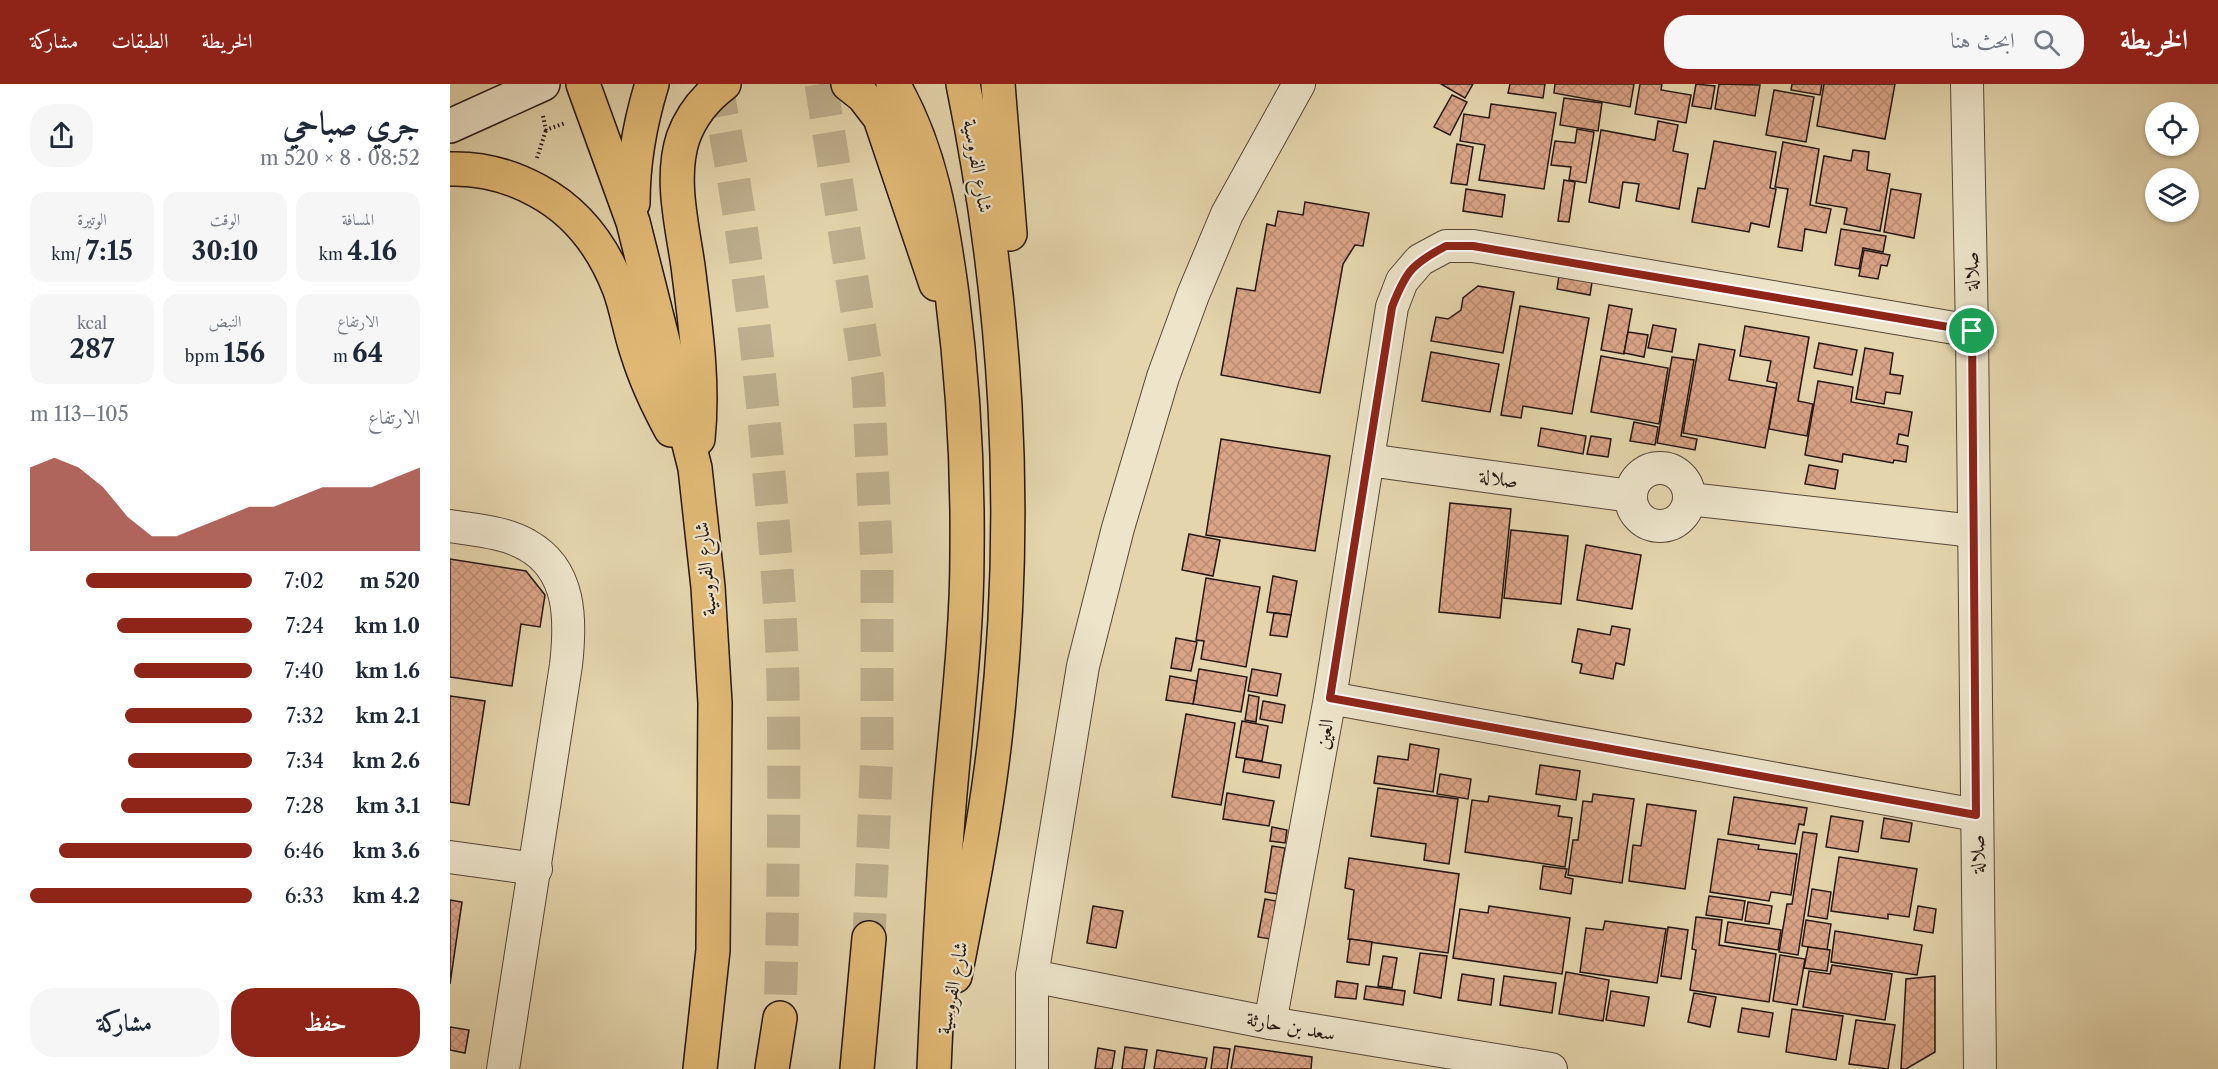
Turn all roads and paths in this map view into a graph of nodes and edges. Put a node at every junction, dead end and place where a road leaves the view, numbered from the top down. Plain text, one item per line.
1 (543, 84) edge
2 (583, 84) edge
3 (652, 84) edge
4 (724, 84) edge
5 (848, 84) edge
6 (893, 84) edge
7 (963, 84) edge
8 (998, 84) edge
9 (1299, 84) edge
10 (1967, 84) edge
11 (450, 126) edge
12 (450, 169) edge
13 (633, 222) junction
14 (1972, 331) junction
15 (957, 333) junction
16 (1007, 422) junction
17 (1368, 460) junction
18 (695, 468) junction
19 (1630, 496) junction
20 (1689, 499) junction
21 (450, 526) edge
22 (1974, 531) junction
23 (1330, 698) junction
24 (1976, 815) junction
25 (450, 857) edge
26 (536, 870) junction
27 (868, 938) tunnel mouth
28 (1032, 976) junction
29 (780, 1018) tunnel mouth
30 (1270, 1023) junction
31 (1387, 1056) edge
32 (503, 1069) edge
33 (700, 1069) edge
34 (772, 1069) edge
35 (857, 1069) edge
36 (935, 1069) edge
37 (1032, 1069) edge
38 (1551, 1069) edge
39 (1980, 1069) edge

1 - 11 main road
2 - 13 main road, شارع الفروسية
3 - 13 main road
4 - 18 main road
5 - 15 main road
6 - 15 main road
7 - 16 main road, شارع الفروسية
8 - 16 main road
9 - 28 street
10 - 14 street, صلالة
12 - 18 main road
13 - 18 main road, شارع الفروسية
14 - 17 street, العين
14 - 22 street, صلالة
15 - 36 main road
16 - 36 main road, شارع الفروسية
17 - 19 street, صلالة
17 - 23 street, العين
18 - 33 main road, شارع الفروسية
19 - 20 street
19 - 20 street
20 - 22 street
21 - 26 street
22 - 24 street, صلالة
23 - 24 street
23 - 30 street, العين
24 - 39 street, صلالة
25 - 26 street
26 - 32 street
27 - 35 main road
28 - 30 street, سعد بن حارثة
28 - 37 street
29 - 34 main road
30 - 31 street, سعد بن حارثة
31 - 38 street, سعد بن حارثة

